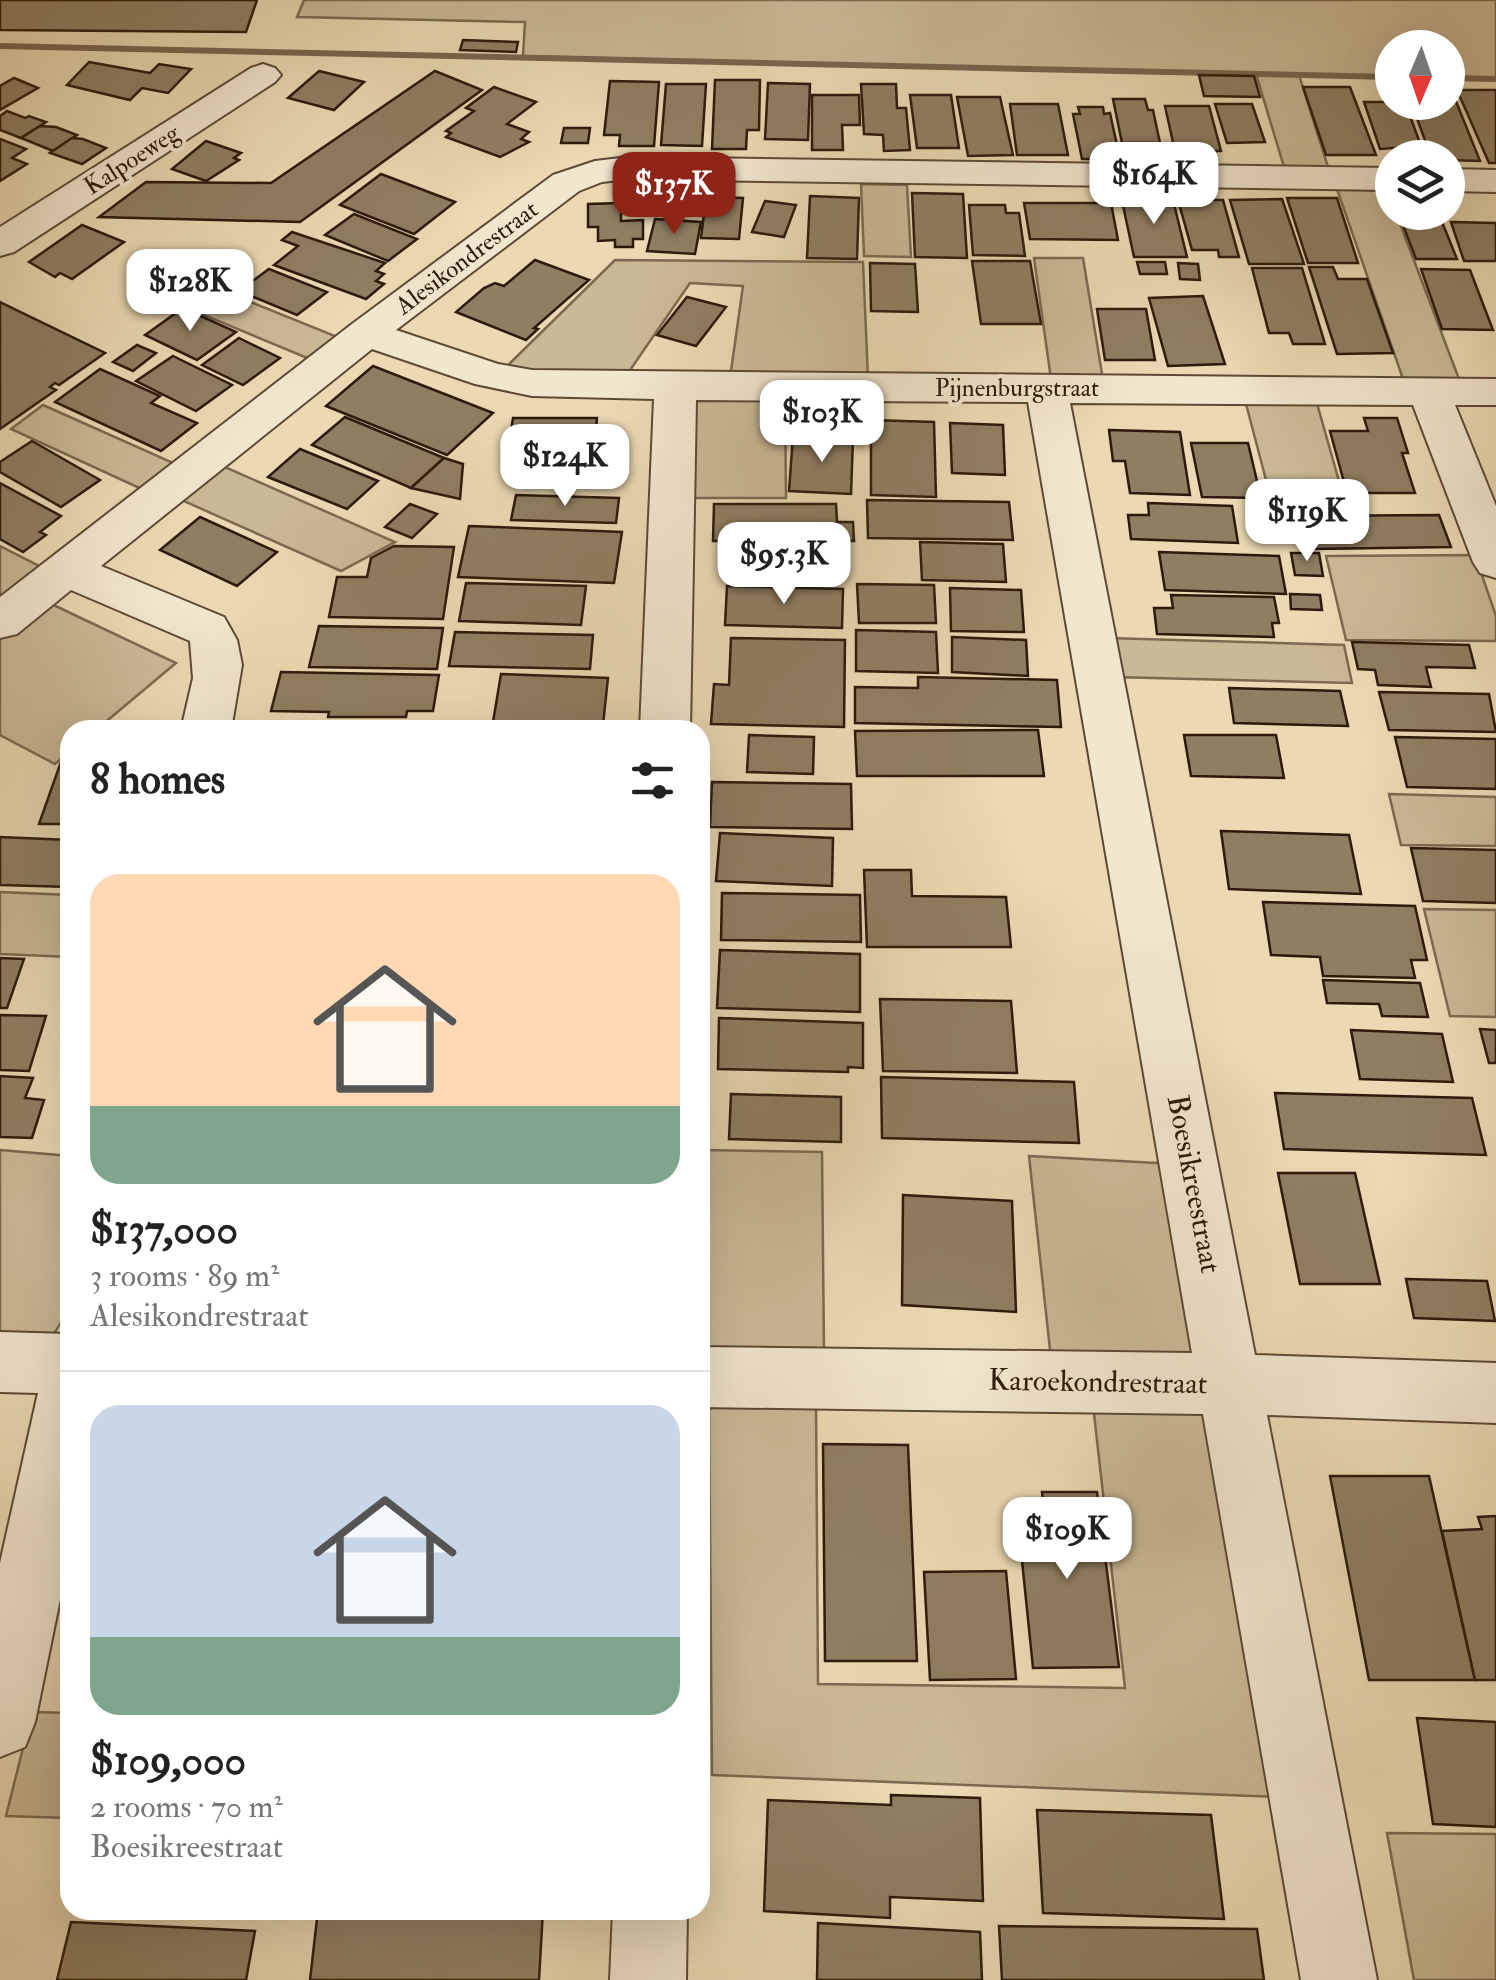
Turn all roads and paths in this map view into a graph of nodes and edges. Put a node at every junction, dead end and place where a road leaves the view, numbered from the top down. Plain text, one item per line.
1 (263, 76) dead end
2 (1375, 179) edge
3 (1465, 180) edge
4 (1496, 181) edge
5 (0, 244) edge
6 (366, 333) junction
7 (675, 387) junction
8 (1046, 388) junction
9 (1428, 390) junction
10 (1496, 392) edge
11 (1496, 562) edge
12 (67, 570) junction
13 (0, 622) edge
14 (208, 720) edge
15 (665, 720) edge
16 (0, 1362) edge
17 (60, 1364) edge
18 (710, 1378) edge
19 (1232, 1384) junction
20 (1496, 1393) edge
21 (60, 1439) edge
22 (0, 1722) edge
23 (650, 1920) edge
24 (648, 1980) edge
25 (1340, 1980) edge

1 - 5 street, Kalpoeweg
2 - 6 street, Alesikondrestraat
3 - 4 street
6 - 7 street, Pijnenburgstraat
6 - 12 street, Alesikondrestraat
7 - 8 street, Pijnenburgstraat
7 - 15 street
8 - 9 street, Pijnenburgstraat
8 - 19 street, Boesikreestraat
9 - 10 street, Pijnenburgstraat
9 - 11 street
12 - 13 street, Alesikondrestraat
12 - 14 street
16 - 17 street
18 - 19 street, Karoekondrestraat
19 - 20 street, Karoekondrestraat
19 - 25 street, Boesikreestraat
21 - 22 street
23 - 24 street

